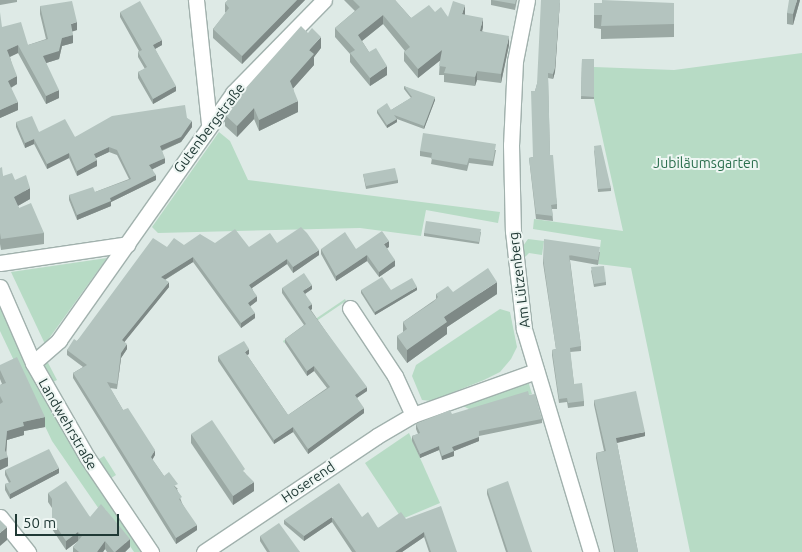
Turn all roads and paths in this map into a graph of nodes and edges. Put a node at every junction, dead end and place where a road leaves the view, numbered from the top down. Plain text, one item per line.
1 (196, 0) edge
2 (324, 0) edge
3 (527, 0) edge
4 (209, 124) junction
5 (128, 244) junction
6 (0, 263) edge
7 (0, 287) edge
8 (350, 308) dead end
9 (33, 363) junction
10 (536, 371) junction
11 (413, 415) junction
12 (0, 517) edge
13 (28, 552) edge
14 (152, 552) edge
15 (204, 552) edge
16 (591, 552) edge

1 - 4 street
2 - 4 street, Gutenbergstraße
3 - 10 street, Am Lützenberg
4 - 5 street, Gutenbergstraße
5 - 6 street
5 - 9 street, Gutenbergstraße
7 - 9 street, Landwehrstraße
8 - 11 street
9 - 14 street, Landwehrstraße
10 - 11 street, Hoserend
10 - 16 street, Am Lützenberg
11 - 15 street, Hoserend
12 - 13 street

